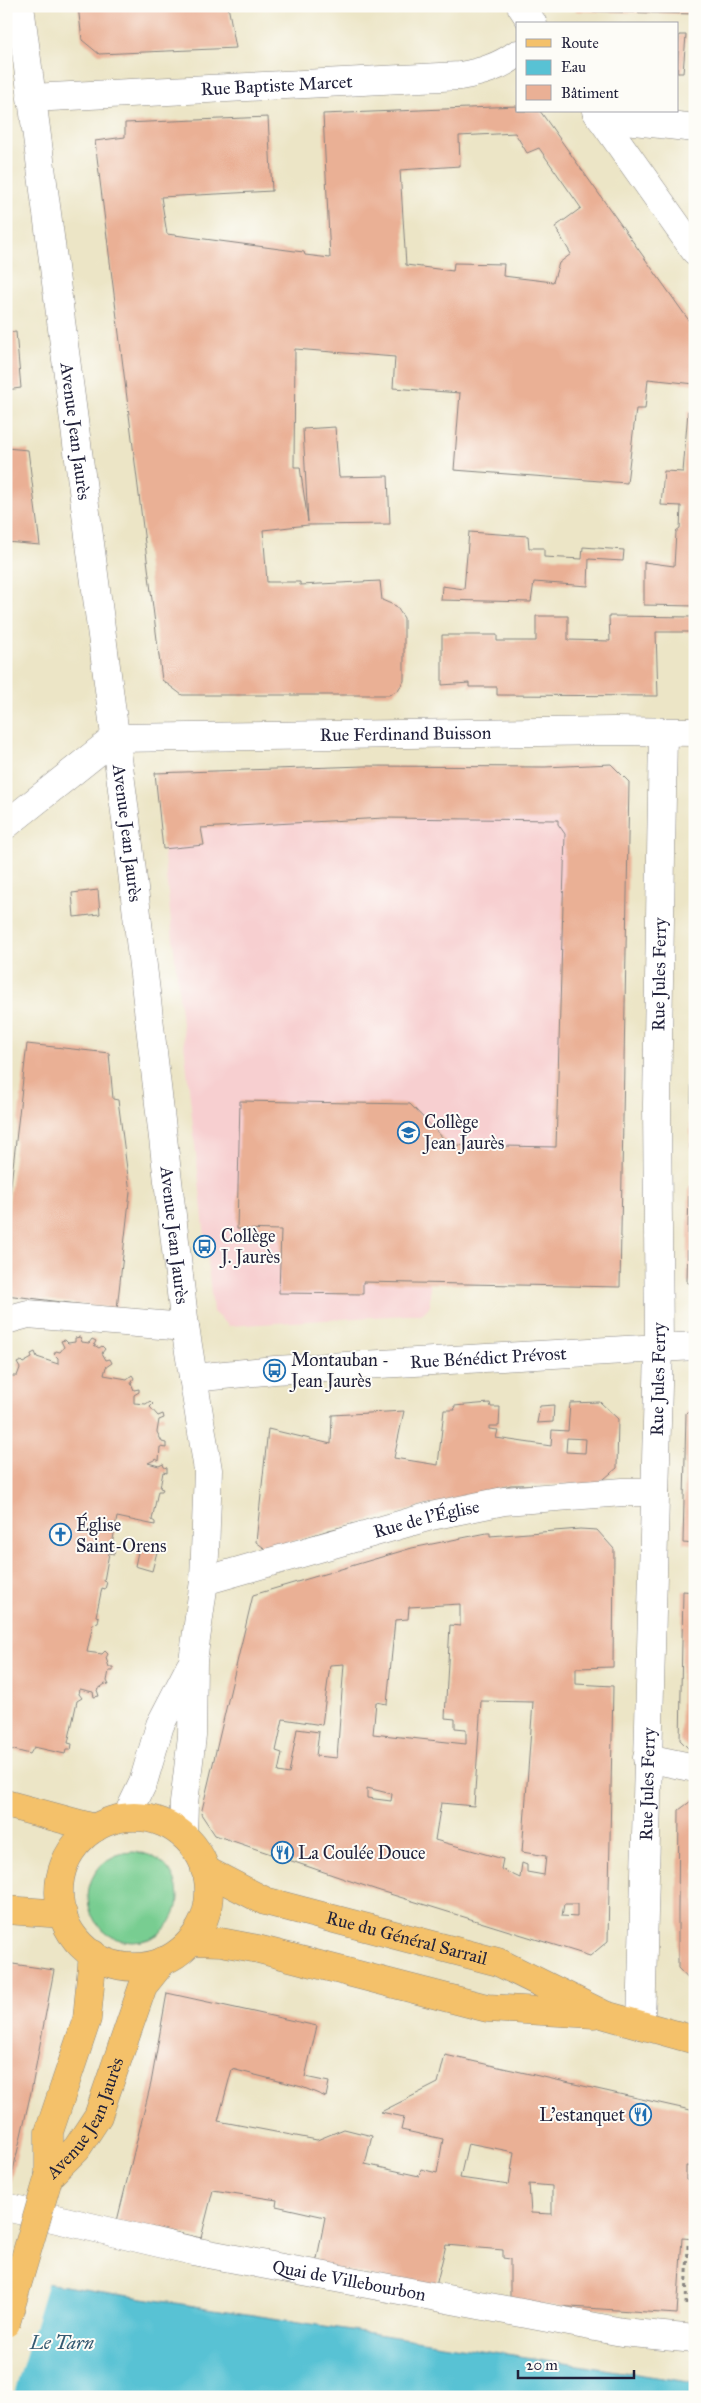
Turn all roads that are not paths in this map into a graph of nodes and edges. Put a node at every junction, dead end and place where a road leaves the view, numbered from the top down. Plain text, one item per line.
1 (20, 6) edge
2 (521, 6) edge
3 (532, 22) edge
4 (516, 55) edge
5 (31, 98) junction
6 (598, 114) edge
7 (695, 128) edge
8 (695, 251) edge
9 (663, 732) junction
10 (695, 732) edge
11 (115, 738) junction
12 (6, 825) edge
13 (6, 1320) edge
14 (185, 1327) junction
15 (695, 1346) edge
16 (659, 1348) junction
17 (193, 1378) junction
18 (655, 1492) junction
19 (204, 1581) junction
20 (193, 1661) junction
21 (647, 1758) junction
22 (695, 1768) edge
23 (6, 1804) edge
24 (127, 1816) junction
25 (95, 1828) junction
26 (183, 1835) junction
27 (205, 1870) junction
28 (6, 1910) edge
29 (63, 1914) junction
30 (191, 1941) junction
31 (93, 1954) junction
32 (163, 1961) junction
33 (605, 2015) junction
34 (641, 2024) junction
35 (695, 2040) edge
36 (49, 2176) junction
37 (6, 2207) edge
38 (6, 2323) edge
39 (690, 2338) edge

1 - 5 street, Avenue Jean Jaurès
2 - 3 street
4 - 5 street, Rue Baptiste Marcet
5 - 11 street, Avenue Jean Jaurès
6 - 7 street
6 - 8 street
9 - 10 street, Rue Ferdinand Buisson
9 - 11 street, Rue Ferdinand Buisson
9 - 16 street, Rue Jules Ferry
11 - 12 street
11 - 14 street, Avenue Jean Jaurès
13 - 14 street
14 - 17 street, Avenue Jean Jaurès
15 - 16 street, Rue Bénédict Prévost
16 - 17 street, Rue Bénédict Prévost
16 - 18 street, Rue Jules Ferry
17 - 19 street, Avenue Jean Jaurès
18 - 19 street, Rue de l'Église
18 - 21 street, Rue Jules Ferry
19 - 20 street, Avenue Jean Jaurès
20 - 24 street, Avenue Jean Jaurès
20 - 26 street, Avenue Jean Jaurès
21 - 22 street
21 - 34 street, Rue Jules Ferry
23 - 25 main road
24 - 25 main road
24 - 26 main road
25 - 29 main road
26 - 27 main road
27 - 30 main road
27 - 33 main road, Rue du Général Sarrail
28 - 29 main road
29 - 31 main road
30 - 32 main road
30 - 33 main road, Rue du Général Sarrail
31 - 32 main road
31 - 36 main road, Avenue Jean Jaurès
32 - 36 main road, Avenue Jean Jaurès
33 - 34 main road, Rue du Général Sarrail
34 - 35 main road, Rue du Général Sarrail
36 - 38 main road, bridge
37 - 39 street, Quai de Villebourbon

